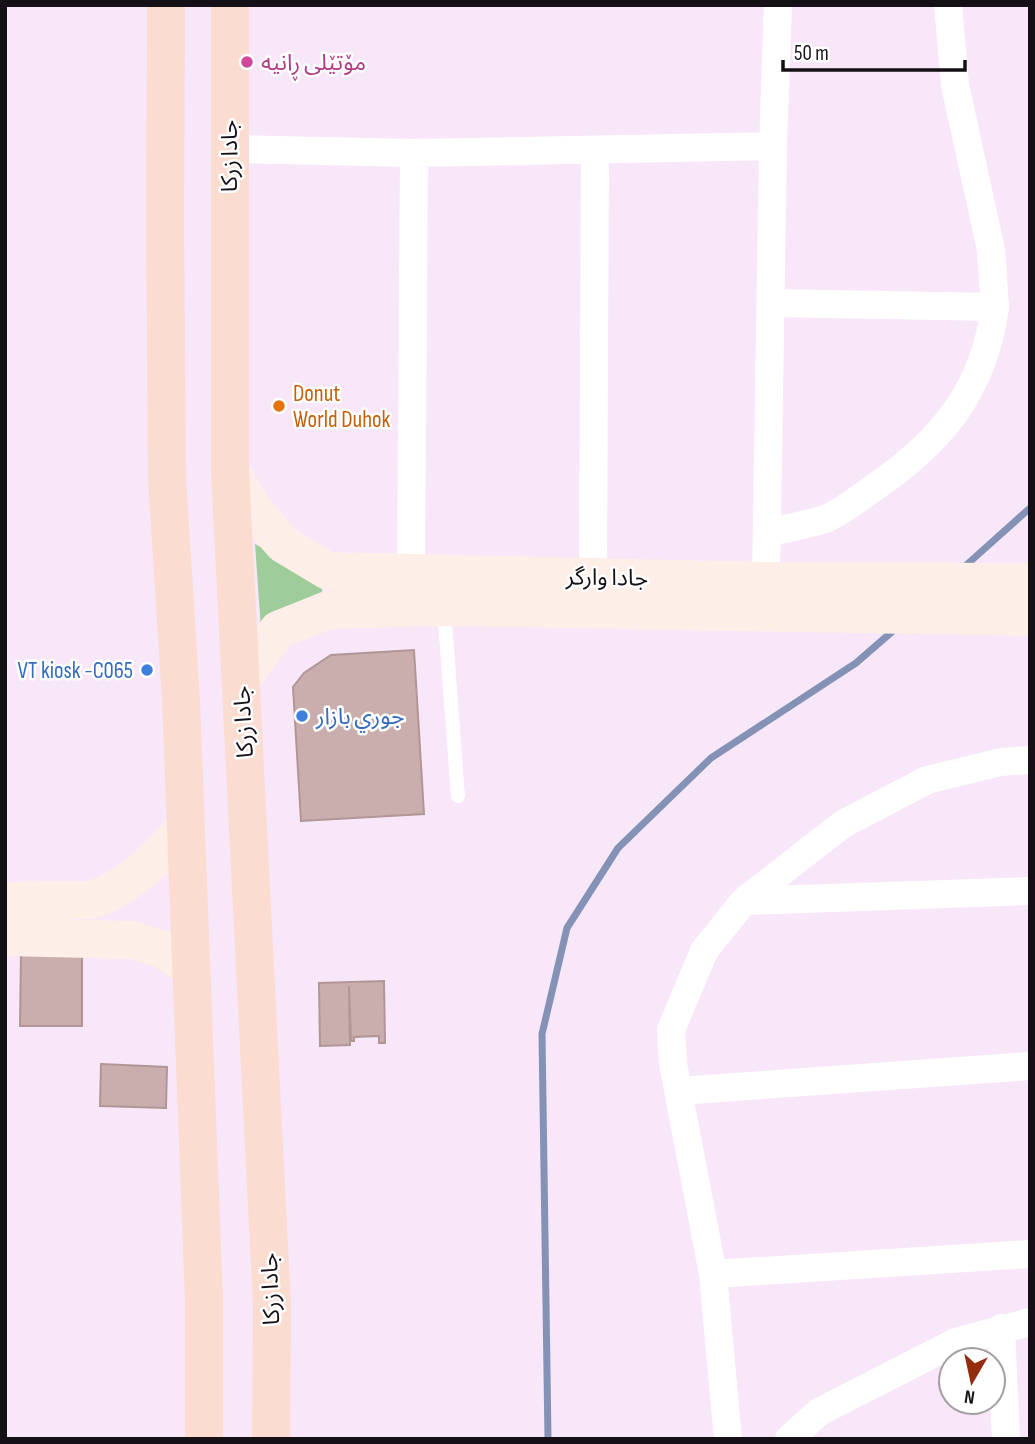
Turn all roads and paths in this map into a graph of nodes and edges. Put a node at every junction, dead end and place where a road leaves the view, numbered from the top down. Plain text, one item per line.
1 (166, 5) edge
2 (230, 5) edge
3 (778, 5) edge
4 (948, 5) edge
5 (773, 146) junction
6 (229, 149) junction
7 (595, 150) junction
8 (414, 153) junction
9 (771, 303) junction
10 (995, 307) junction
11 (230, 470) junction
12 (767, 533) junction
13 (354, 572) junction
14 (411, 573) junction
15 (593, 577) junction
16 (766, 581) junction
17 (1030, 582) edge
18 (443, 607) junction
19 (367, 608) junction
20 (1030, 617) edge
21 (241, 680) junction
22 (1030, 760) edge
23 (458, 796) dead end
24 (186, 828) junction
25 (1030, 891) edge
26 (91, 900) junction
27 (5, 901) edge
28 (744, 901) junction
29 (5, 937) edge
30 (93, 937) junction
31 (191, 968) junction
32 (1030, 1066) edge
33 (679, 1091) junction
34 (1030, 1254) edge
35 (713, 1274) junction
36 (1030, 1322) edge
37 (1001, 1328) junction
38 (820, 1425) edge
39 (204, 1439) edge
40 (271, 1439) edge
41 (728, 1439) edge
42 (789, 1439) edge
43 (1006, 1439) edge

1 - 24 main road
2 - 6 main road, جادا زرکا
3 - 5 street
4 - 10 street
5 - 7 street
5 - 9 street
6 - 8 street
6 - 11 main road, جادا زرکا
7 - 8 street
7 - 15 street
8 - 14 street
9 - 10 street
9 - 12 street
10 - 12 street
11 - 13 street, جادا وارگر
11 - 21 main road, جادا زرکا
12 - 16 street
13 - 14 street, جادا وارگر
13 - 19 street
14 - 15 street, جادا وارگر
15 - 16 street, جادا وارگر
16 - 17 street, جادا وارگر
18 - 19 street, جادا وارگر
18 - 20 street, جادا وارگر
18 - 23 lane
19 - 21 street, جادا وارگر
21 - 40 main road, جادا زرکا
22 - 28 street
24 - 26 street
24 - 31 main road
25 - 28 street
26 - 27 street
26 - 30 street
28 - 33 street
29 - 30 street
30 - 31 street
31 - 39 main road
32 - 33 street
33 - 35 street
34 - 35 street
35 - 41 street
36 - 37 street
37 - 38 street
37 - 43 street
38 - 42 street

